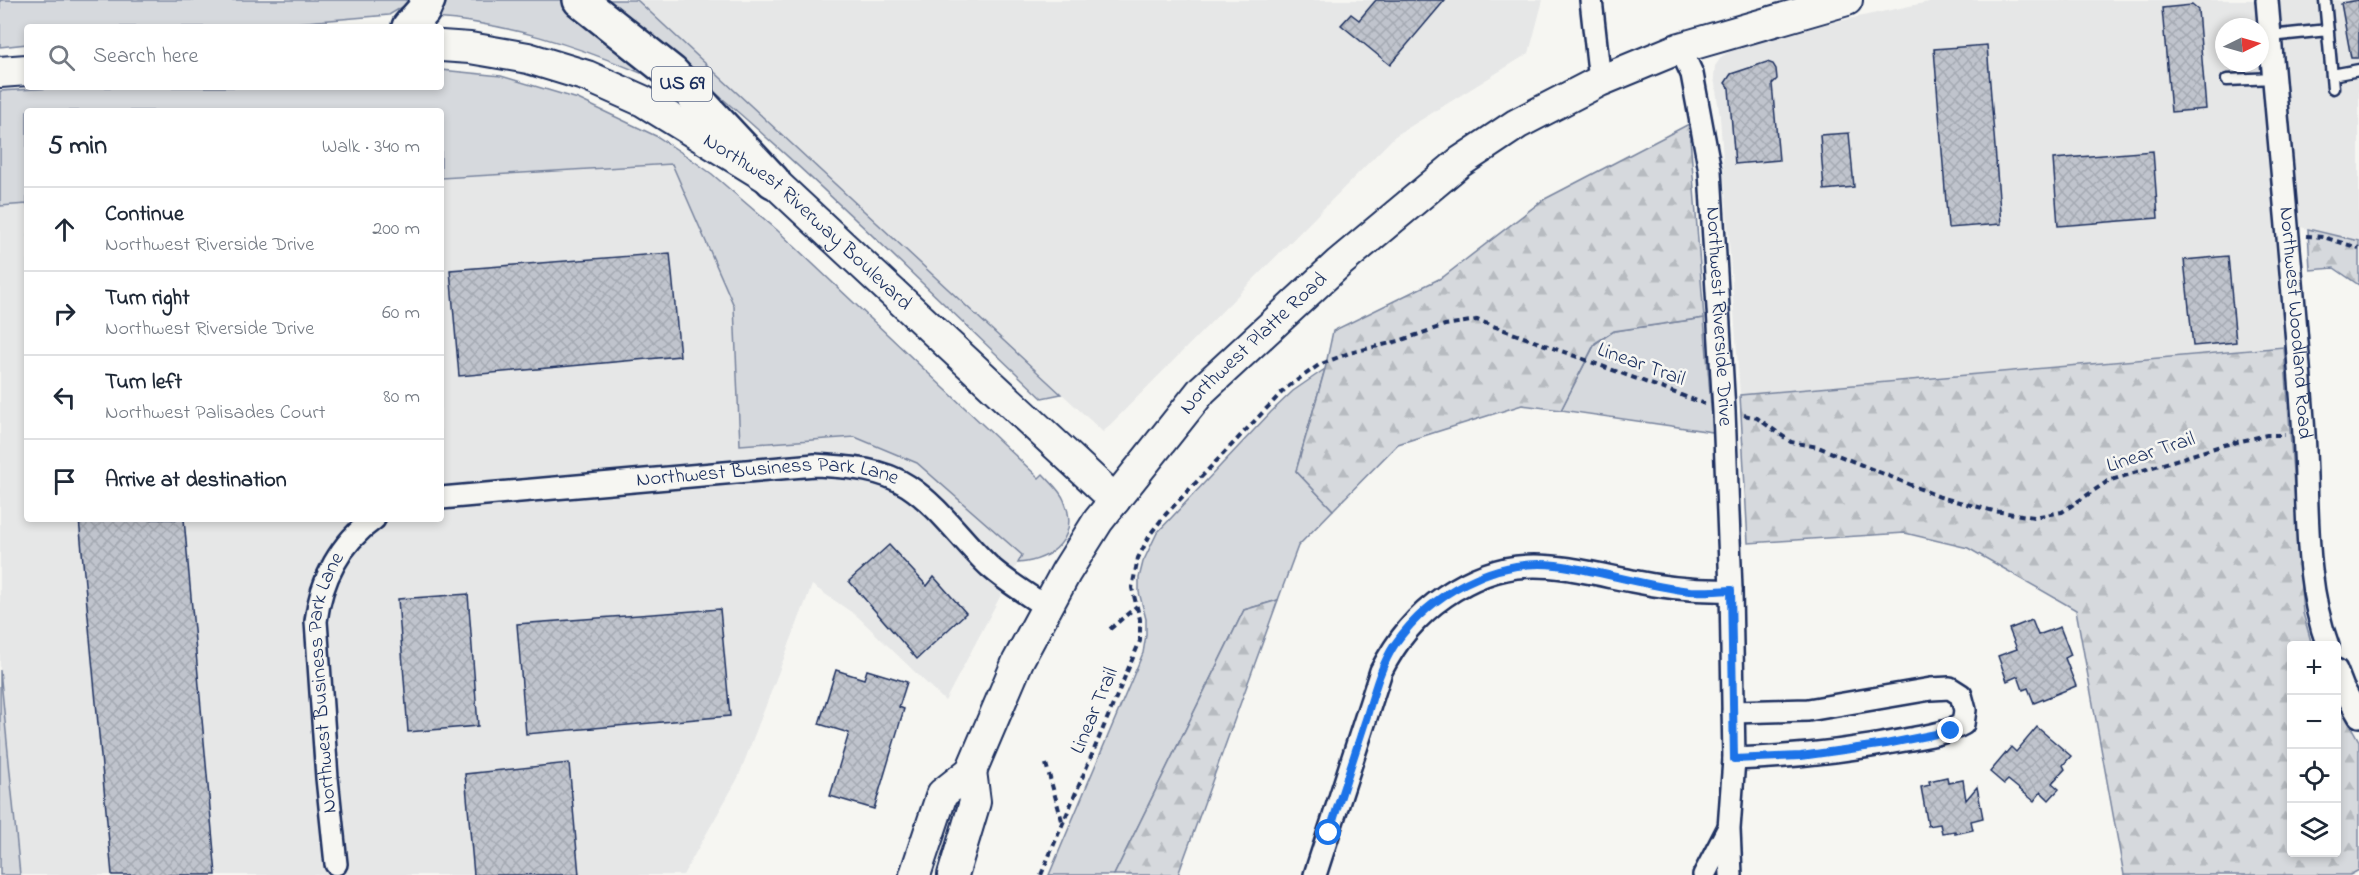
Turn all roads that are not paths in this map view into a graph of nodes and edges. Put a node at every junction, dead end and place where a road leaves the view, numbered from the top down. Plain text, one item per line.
1 (428, 0) edge
2 (580, 0) edge
3 (1591, 0) edge
4 (1845, 0) edge
5 (2267, 0) edge
6 (2325, 0) edge
7 (411, 24) edge
8 (2328, 30) junction
9 (2270, 36) junction
10 (444, 46) edge
11 (1680, 48) junction
12 (24, 70) edge
13 (2359, 70) edge
14 (0, 72) edge
15 (2332, 75) junction
16 (2274, 78) junction
17 (2227, 80) dead end
18 (1600, 81) junction
19 (2333, 88) dead end
20 (773, 181) junction
21 (444, 498) edge
22 (1114, 500) junction
23 (371, 522) edge
24 (1731, 590) junction
25 (1046, 607) junction
26 (2326, 641) edge
27 (2341, 682) edge
28 (1733, 712) junction
29 (2359, 716) edge
30 (1734, 759) junction
31 (971, 771) junction
32 (1729, 829) junction
33 (336, 864) dead end
34 (915, 875) edge
35 (953, 875) edge
36 (1316, 875) edge
37 (1704, 875) edge
38 (1731, 875) edge

1 - 7 highway
2 - 20 highway, US 69
3 - 18 street
4 - 11 main road, Northwest Platte Road
5 - 9 street, Northwest Woodland Road
6 - 8 lane
8 - 9 lane
8 - 15 lane
9 - 16 street, Northwest Woodland Road
10 - 20 main road, Northwest Riverway Boulevard / US 69
11 - 18 main road, Northwest Platte Road
11 - 24 street, Northwest Riverside Drive
12 - 14 main road
13 - 15 lane
15 - 19 lane
16 - 17 lane
16 - 26 street, Northwest Woodland Road
18 - 22 main road, Northwest Platte Road
20 - 22 main road, Northwest Riverway Boulevard / US 69
21 - 25 street, Northwest Business Park Lane
22 - 25 main road, Northwest Platte Road
23 - 33 street, Northwest Business Park Lane
24 - 28 street, Northwest Riverside Drive
24 - 36 street
25 - 31 main road, Northwest Platte Road
27 - 29 street
28 - 30 street, Northwest Riverside Drive
28 - 30 street
30 - 32 street, Northwest Riverside Drive
31 - 34 main road, Northwest Platte Road
31 - 35 main road
32 - 37 street
32 - 38 street, Northwest Riverside Drive

